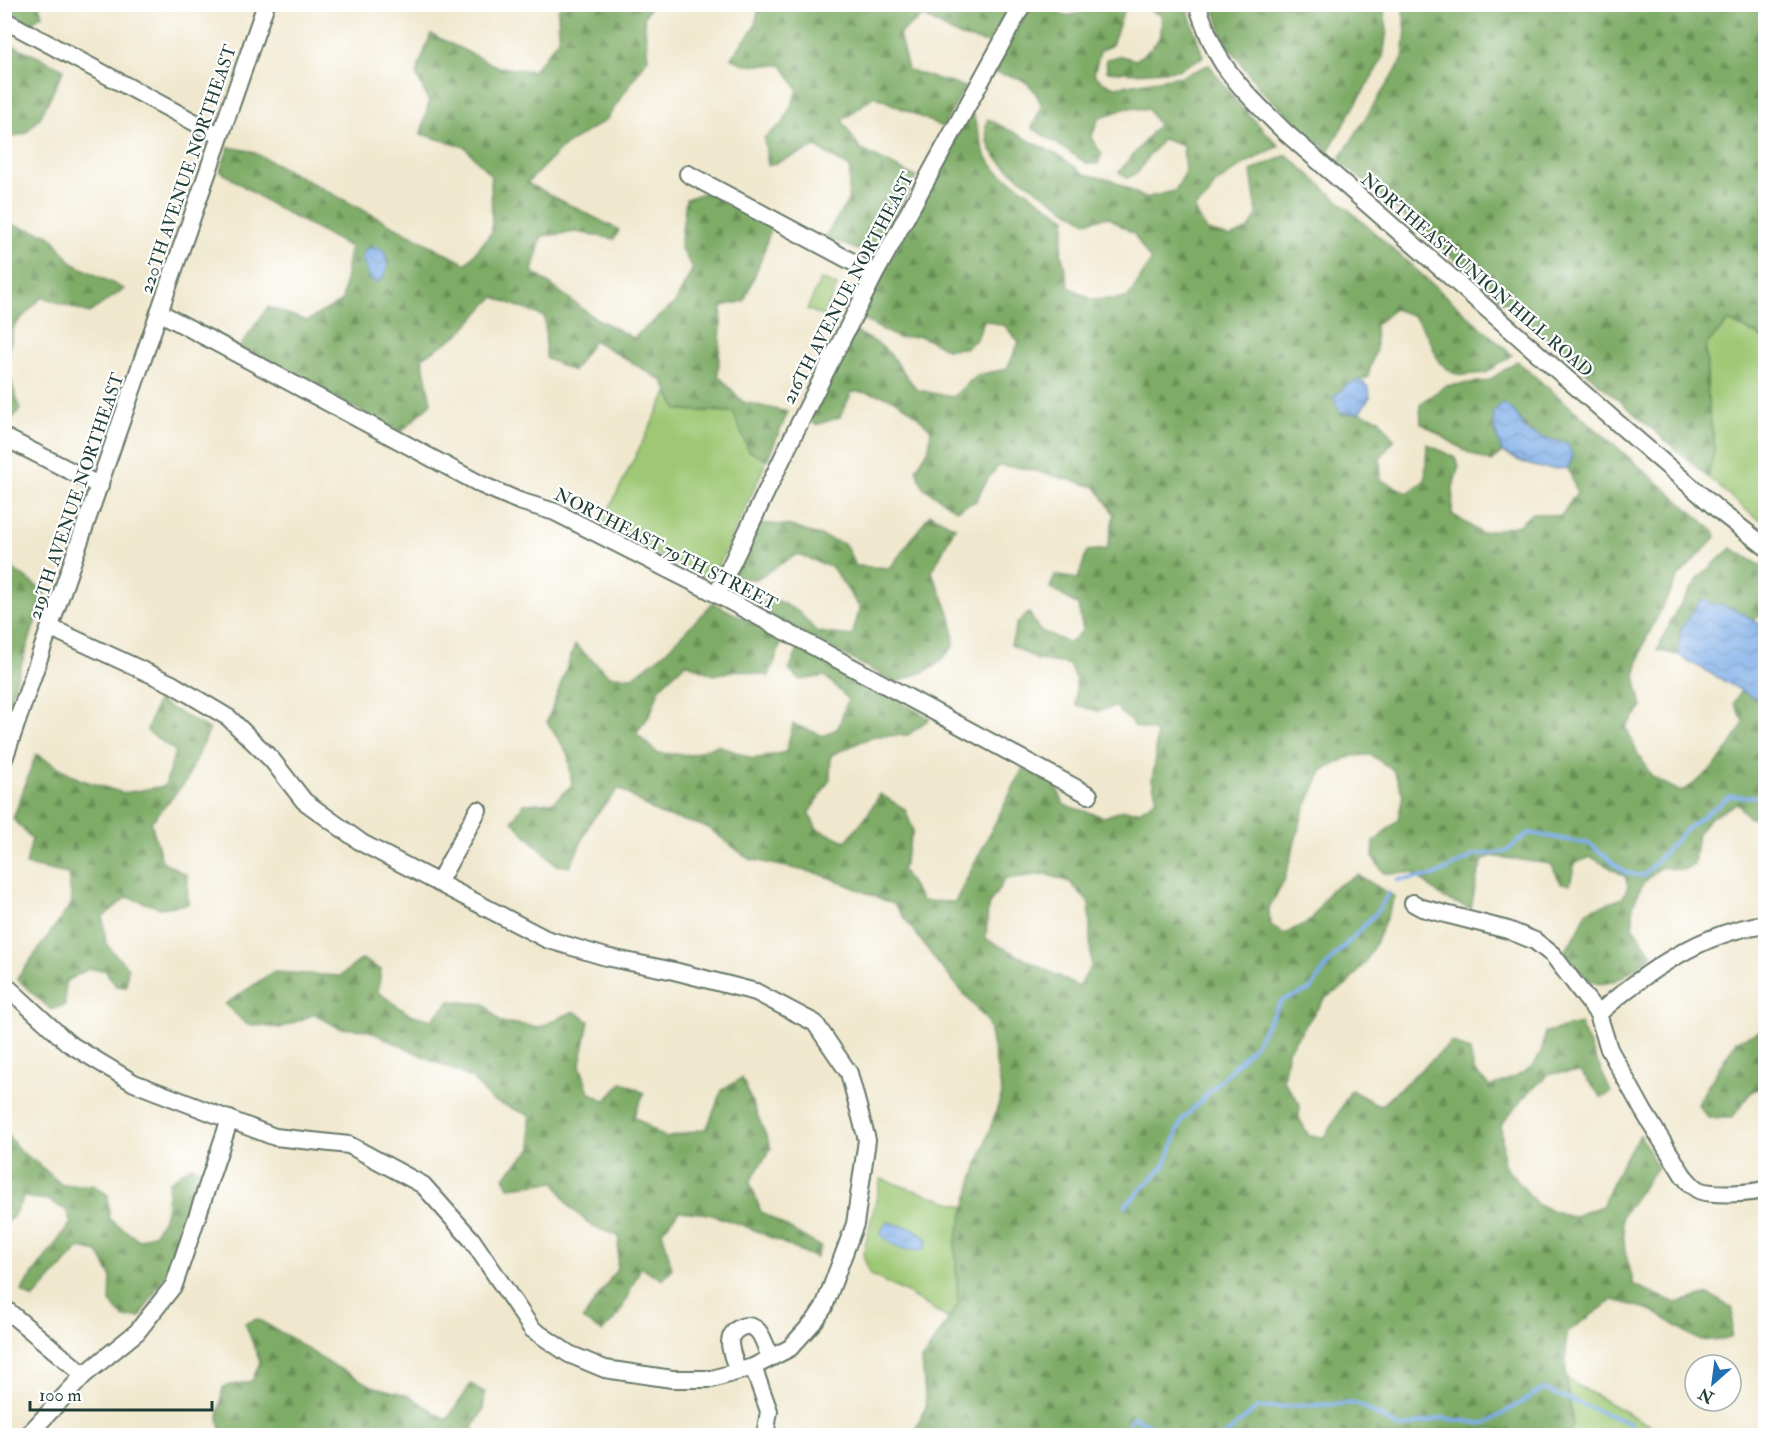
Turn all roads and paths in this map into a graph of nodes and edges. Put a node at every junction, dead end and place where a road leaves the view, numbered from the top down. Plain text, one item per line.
1 (266, 4) edge
2 (1023, 4) edge
3 (1197, 4) edge
4 (4, 20) edge
5 (220, 136) junction
6 (688, 174) dead end
7 (875, 274) junction
8 (159, 312) junction
9 (4, 437) edge
10 (100, 486) junction
11 (1766, 547) edge
12 (717, 594) junction
13 (51, 628) junction
14 (4, 759) edge
15 (1089, 795) dead end
16 (478, 810) dead end
17 (438, 883) junction
18 (1413, 903) dead end
19 (1766, 924) edge
20 (4, 984) edge
21 (1598, 1014) junction
22 (230, 1119) junction
23 (1766, 1189) edge
24 (4, 1308) edge
25 (770, 1358) junction
26 (745, 1369) junction
27 (84, 1375) junction
28 (27, 1436) edge
29 (765, 1436) edge

1 - 5 street, 220TH AVENUE NORTHEAST
2 - 7 street, 216TH AVENUE NORTHEAST
3 - 11 street, NORTHEAST UNION HILL ROAD
4 - 5 street
5 - 8 street, 220TH AVENUE NORTHEAST
6 - 7 street
7 - 12 street, 216TH AVENUE NORTHEAST
8 - 10 street, 219TH AVENUE NORTHEAST
8 - 12 street, NORTHEAST 79TH STREET
9 - 10 street
10 - 13 street, 219TH AVENUE NORTHEAST
12 - 15 street, NORTHEAST 79TH STREET
13 - 14 street, 219TH AVENUE NORTHEAST
13 - 17 street
16 - 17 street
17 - 25 street
18 - 21 street
19 - 21 street
20 - 22 street
21 - 23 street
22 - 26 street
22 - 27 street
24 - 27 street
25 - 26 street
25 - 26 street
26 - 29 street
27 - 28 street

